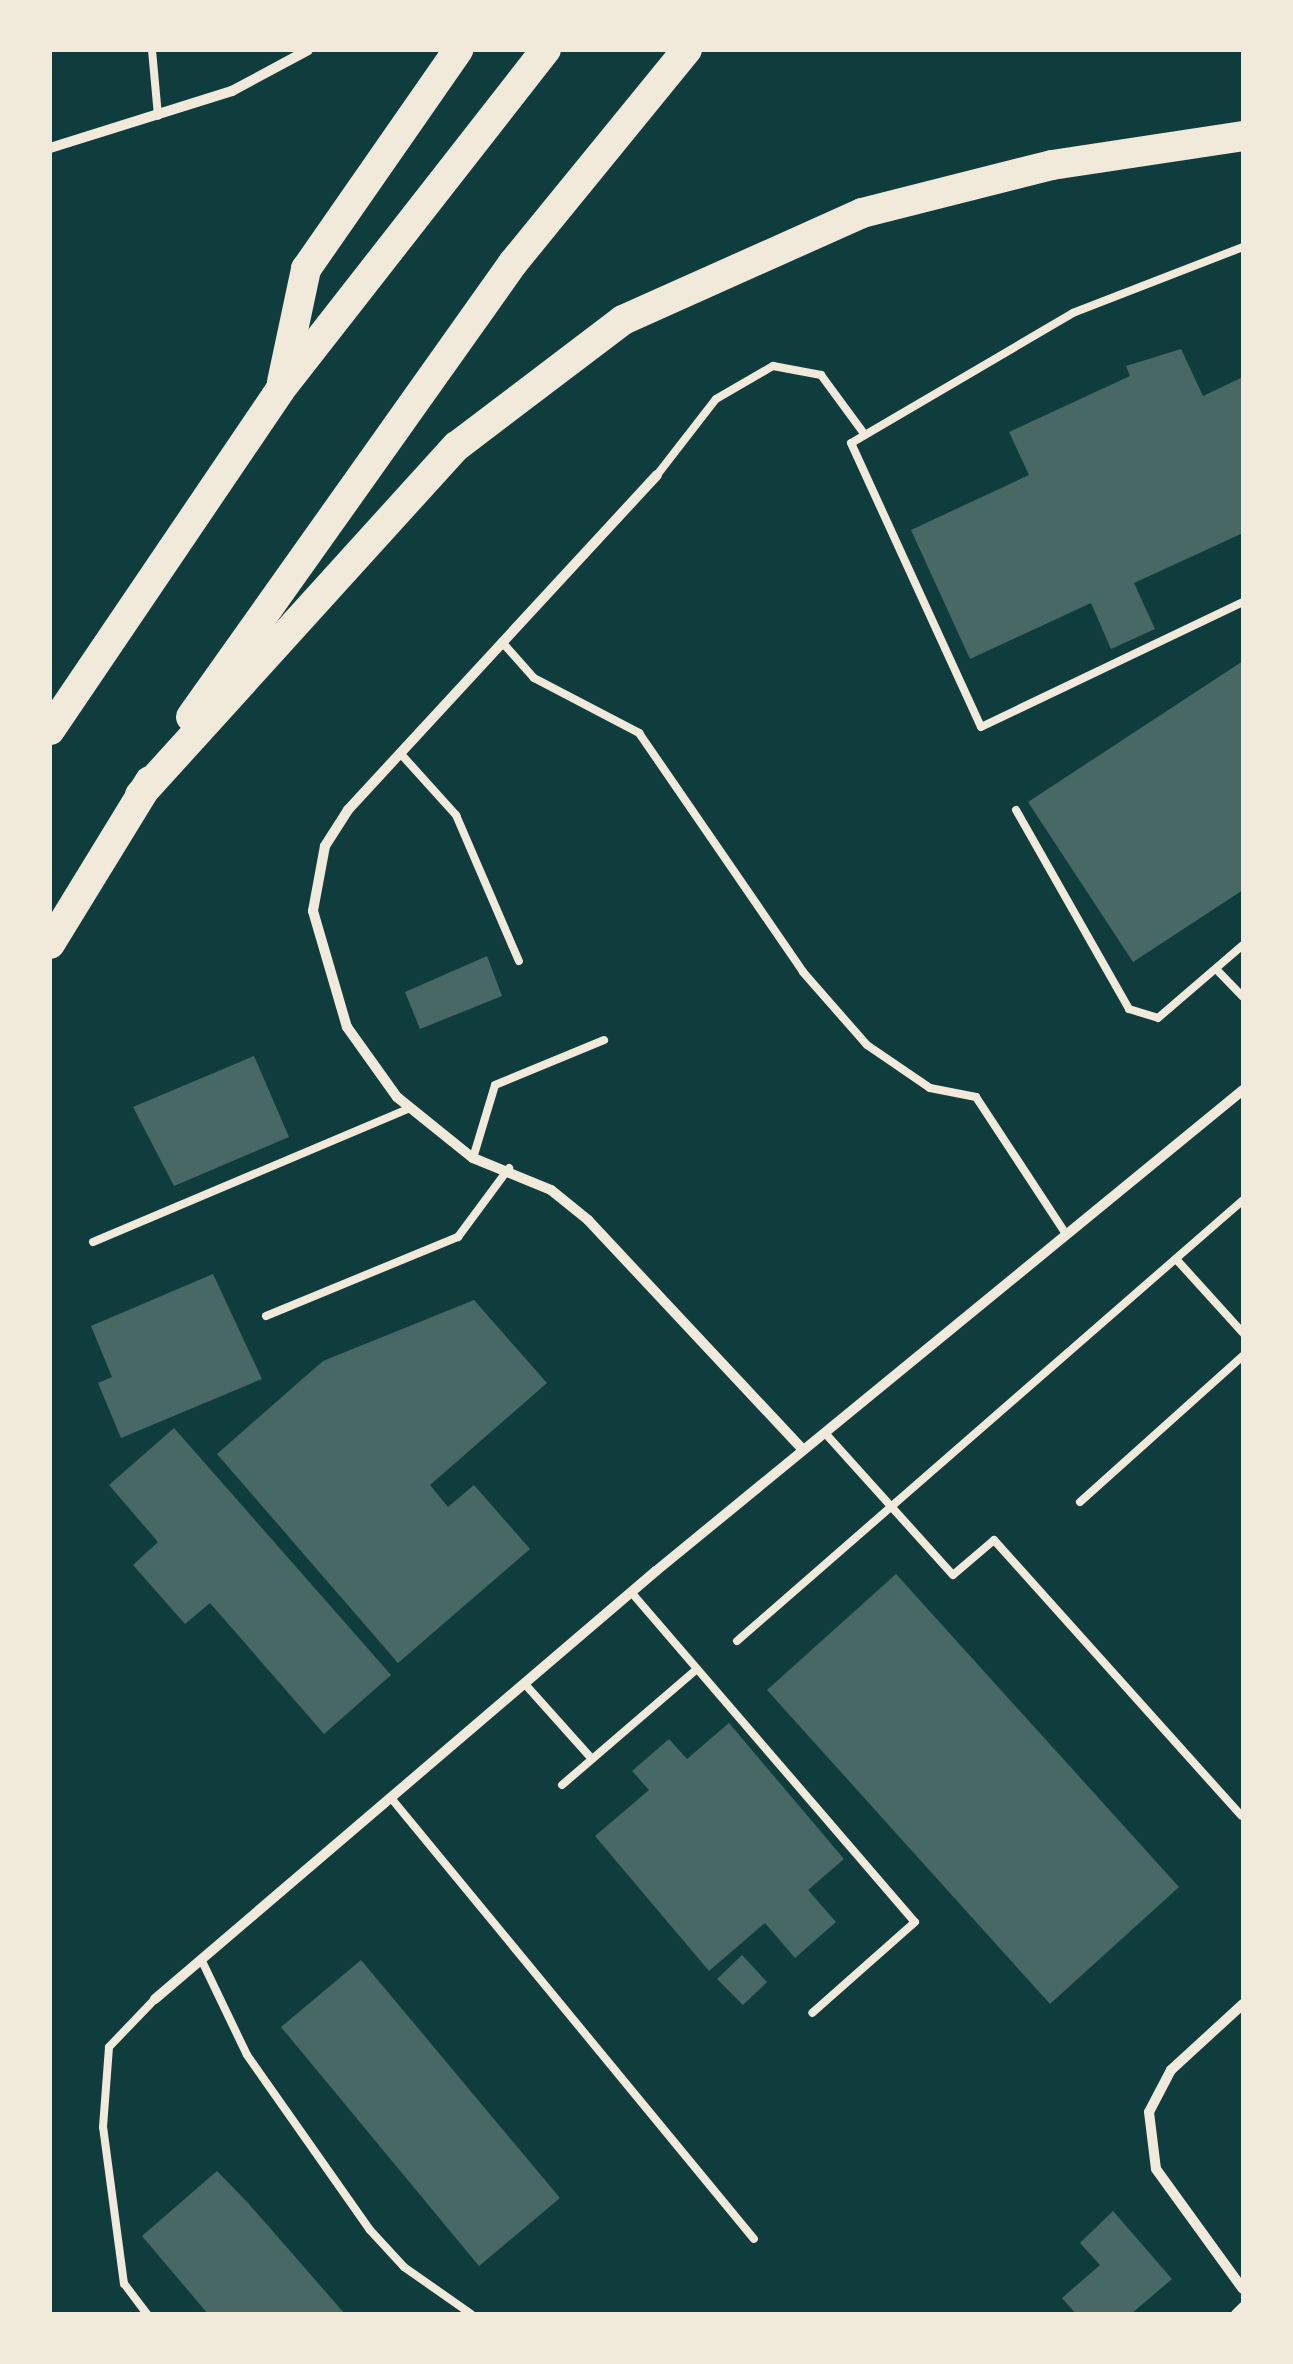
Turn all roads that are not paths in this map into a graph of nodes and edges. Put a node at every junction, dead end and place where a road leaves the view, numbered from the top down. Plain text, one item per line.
1 (152, 50) edge
2 (308, 50) edge
3 (458, 50) edge
4 (546, 50) edge
5 (687, 50) edge
6 (158, 116) junction
7 (1243, 136) edge
8 (50, 148) edge
9 (1243, 246) edge
10 (280, 390) junction
11 (865, 435) junction
12 (656, 474) joint
13 (1243, 602) edge
14 (502, 642) junction
15 (50, 730) edge
16 (400, 753) junction
17 (140, 796) junction
18 (1016, 810) dead end
19 (50, 944) edge
20 (1243, 945) edge
21 (519, 962) dead end
22 (1216, 968) junction
23 (1243, 997) edge
24 (604, 1040) dead end
25 (1243, 1090) edge
26 (410, 1108) junction
27 (473, 1158) junction
28 (509, 1168) junction
29 (1243, 1200) edge
30 (1066, 1234) junction
31 (94, 1242) dead end
32 (1176, 1258) junction
33 (266, 1316) dead end
34 (1243, 1332) edge
35 (1243, 1356) edge
36 (825, 1433) junction
37 (803, 1450) junction
38 (1080, 1502) dead end
39 (892, 1506) junction
40 (632, 1592) junction
41 (737, 1641) dead end
42 (697, 1668) junction
43 (524, 1683) junction
44 (592, 1759) junction
45 (562, 1785) dead end
46 (390, 1798) junction
47 (1241, 1816) edge
48 (201, 1960) junction
49 (155, 1999) joint
50 (1243, 2004) edge
51 (812, 2013) dead end
52 (754, 2239) dead end
53 (1243, 2289) edge
54 (1243, 2307) edge
55 (147, 2314) edge
56 (471, 2314) edge
57 (1236, 2314) edge

1 - 6 lane
2 - 6 street
3 - 10 highway
4 - 10 highway
5 - 17 highway
6 - 8 street
7 - 17 highway
9 - 11 lane
10 - 15 highway
11 - 12 lane
11 - 13 lane
12 - 14 street
14 - 16 street
14 - 30 lane
16 - 21 lane
16 - 26 street
17 - 19 highway
18 - 22 lane
20 - 22 lane
22 - 23 lane
24 - 27 lane
25 - 30 street
26 - 27 street
26 - 31 lane
27 - 28 street
28 - 33 lane
28 - 37 street
29 - 32 lane
30 - 36 street
32 - 34 lane
32 - 39 lane
35 - 38 lane
36 - 37 street
36 - 39 lane
37 - 40 street
39 - 41 lane
39 - 47 lane
40 - 42 lane
40 - 43 street
42 - 44 lane
42 - 51 lane
43 - 44 lane
43 - 46 street
44 - 45 lane
46 - 48 street
46 - 52 lane
48 - 49 street
48 - 56 lane
49 - 55 lane
50 - 53 street
54 - 57 street

